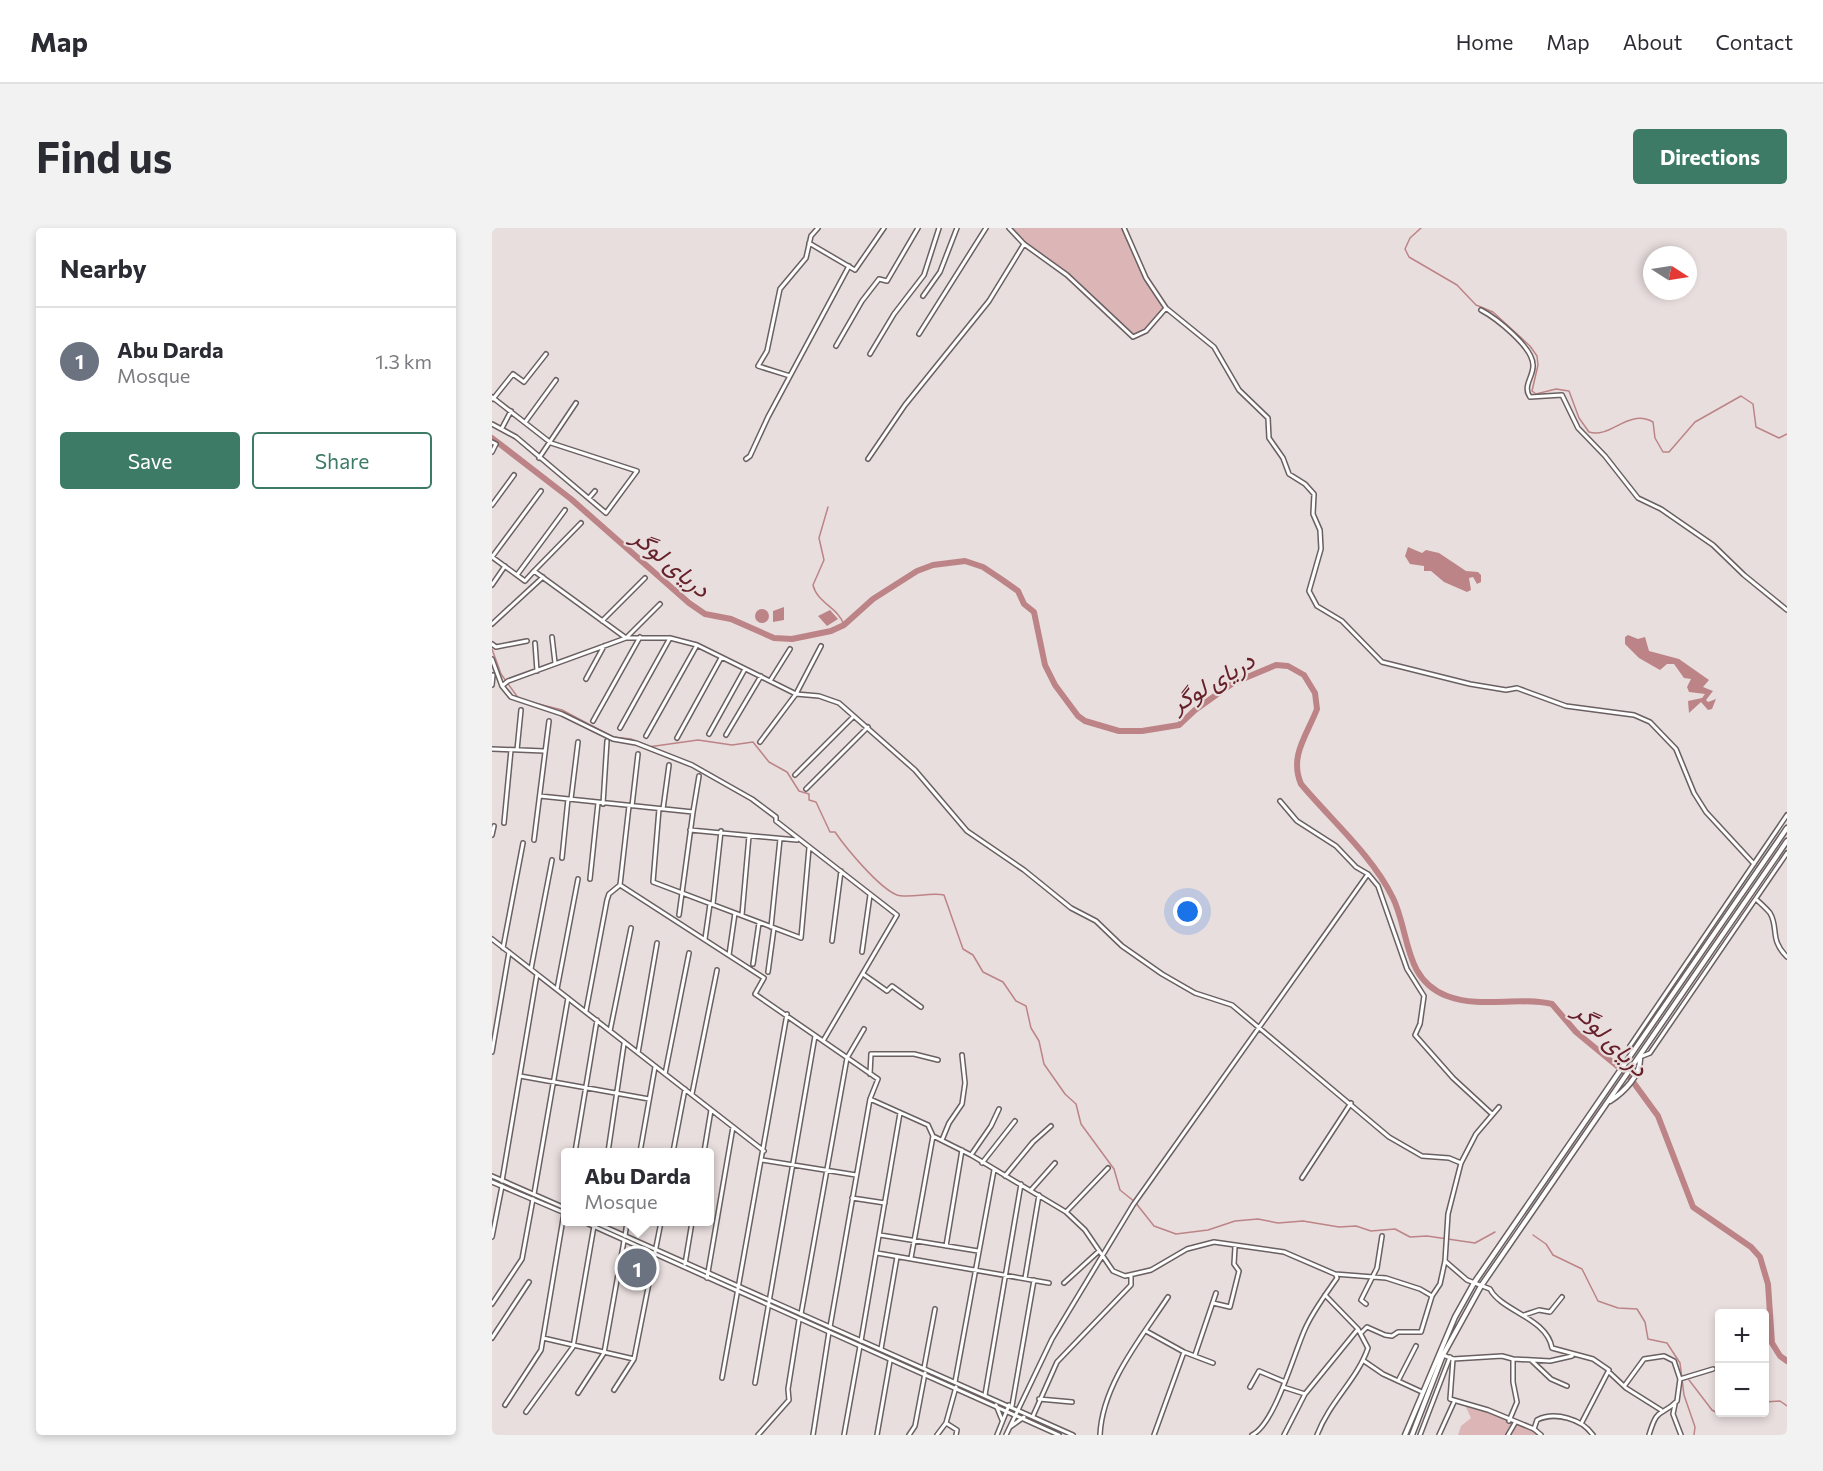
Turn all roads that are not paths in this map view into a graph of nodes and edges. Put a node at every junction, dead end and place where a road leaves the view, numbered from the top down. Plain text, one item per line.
1 (818, 228) edge
2 (884, 228) edge
3 (918, 228) edge
4 (939, 228) edge
5 (957, 228) edge
6 (986, 228) edge
7 (1009, 228) edge
8 (1124, 228) edge
9 (809, 243) junction
10 (1024, 244) junction
11 (849, 266) junction
12 (923, 296) dead end
13 (1166, 308) junction
14 (1481, 310) dead end
15 (919, 334) dead end
16 (836, 346) dead end
17 (546, 354) dead end
18 (870, 354) dead end
19 (790, 376) junction
20 (556, 380) dead end
21 (493, 398) edge
22 (576, 403) dead end
23 (512, 411) junction
24 (526, 421) junction
25 (492, 424) edge
26 (502, 428) junction
27 (492, 442) edge
28 (551, 442) junction
29 (492, 452) edge
30 (538, 458) junction
31 (746, 459) dead end
32 (868, 459) dead end
33 (514, 475) dead end
34 (541, 491) dead end
35 (595, 491) dead end
36 (589, 498) junction
37 (492, 505) edge
38 (565, 510) dead end
39 (581, 523) dead end
40 (492, 557) edge
41 (505, 566) junction
42 (534, 571) junction
43 (517, 575) junction
44 (543, 578) junction
45 (645, 578) dead end
46 (492, 585) edge
47 (660, 604) dead end
48 (1787, 610) edge
49 (602, 621) junction
50 (492, 624) edge
51 (552, 637) dead end
52 (640, 637) junction
53 (626, 638) junction
54 (670, 638) junction
55 (527, 641) dead end
56 (535, 643) dead end
57 (492, 644) edge
58 (605, 645) junction
59 (698, 645) junction
60 (821, 646) dead end
61 (790, 649) dead end
62 (721, 658) junction
63 (492, 659) edge
64 (555, 663) junction
65 (746, 669) junction
66 (537, 671) junction
67 (493, 675) edge
68 (761, 676) junction
69 (586, 679) dead end
70 (770, 681) junction
71 (492, 685) edge
72 (503, 685) junction
73 (796, 694) junction
74 (521, 710) dead end
75 (854, 716) junction
76 (549, 721) dead end
77 (593, 722) dead end
78 (868, 727) junction
79 (620, 728) dead end
80 (709, 734) dead end
81 (726, 735) dead end
82 (646, 736) dead end
83 (677, 738) dead end
84 (608, 741) dead end
85 (578, 742) dead end
86 (760, 742) dead end
87 (492, 749) edge
88 (511, 750) junction
89 (517, 750) junction
90 (544, 751) junction
91 (638, 754) dead end
92 (669, 765) dead end
93 (795, 775) dead end
94 (699, 776) dead end
95 (806, 789) dead end
96 (540, 796) junction
97 (570, 799) junction
98 (1280, 801) dead end
99 (600, 803) junction
100 (631, 806) junction
101 (661, 809) junction
102 (693, 812) junction
103 (1787, 815) edge
104 (504, 823) dead end
105 (494, 826) dead end
106 (1787, 828) edge
107 (690, 830) junction
108 (722, 831) junction
109 (492, 836) edge
110 (749, 836) junction
111 (780, 839) junction
112 (534, 840) dead end
113 (797, 840) junction
114 (1787, 841) edge
115 (523, 843) dead end
116 (809, 848) junction
117 (1787, 853) edge
118 (562, 858) dead end
119 (552, 860) dead end
120 (1754, 864) junction
121 (1758, 870) junction
122 (841, 871) junction
123 (1368, 874) junction
124 (1765, 874) junction
125 (578, 879) dead end
126 (590, 879) dead end
127 (620, 885) junction
128 (682, 894) junction
129 (870, 895) junction
130 (1756, 899) junction
131 (711, 904) junction
132 (735, 913) junction
133 (679, 915) dead end
134 (742, 916) junction
135 (759, 923) junction
136 (772, 927) junction
137 (631, 928) dead end
138 (492, 939) edge
139 (705, 939) junction
140 (831, 942) dead end
141 (657, 943) dead end
142 (503, 948) junction
143 (509, 952) junction
144 (862, 952) dead end
145 (689, 953) dead end
146 (729, 956) junction
147 (1787, 957) edge
148 (753, 964) dead end
149 (531, 969) junction
150 (717, 970) dead end
151 (768, 972) dead end
152 (537, 974) junction
153 (862, 974) junction
154 (557, 990) junction
155 (568, 998) junction
156 (921, 1007) dead end
157 (586, 1011) junction
158 (787, 1014) junction
159 (597, 1020) junction
160 (1259, 1028) junction
161 (864, 1029) dead end
162 (610, 1031) junction
163 (815, 1036) junction
164 (824, 1041) junction
165 (624, 1044) junction
166 (1630, 1046) dead end
167 (492, 1052) edge
168 (638, 1054) junction
169 (962, 1055) dead end
170 (1640, 1057) junction
171 (847, 1058) junction
172 (938, 1060) dead end
173 (655, 1067) junction
174 (665, 1074) junction
175 (870, 1074) junction
176 (520, 1076) junction
177 (554, 1082) junction
178 (586, 1088) junction
179 (685, 1089) junction
180 (619, 1094) junction
181 (692, 1094) junction
182 (649, 1099) junction
183 (870, 1099) junction
184 (1351, 1103) junction
185 (1606, 1103) junction
186 (1498, 1107) dead end
187 (999, 1109) dead end
188 (711, 1110) junction
189 (900, 1113) junction
190 (1492, 1114) junction
191 (1015, 1121) dead end
192 (1052, 1126) dead end
193 (733, 1127) junction
194 (933, 1136) junction
195 (942, 1140) junction
196 (576, 1148) edge
197 (609, 1148) edge
198 (640, 1148) edge
199 (674, 1148) edge
200 (705, 1148) edge
201 (962, 1150) junction
202 (764, 1151) junction
203 (971, 1155) junction
204 (762, 1160) junction
205 (982, 1163) junction
206 (1055, 1163) dead end
207 (1461, 1163) junction
208 (792, 1165) junction
209 (1108, 1168) dead end
210 (826, 1170) junction
211 (994, 1170) junction
212 (856, 1175) junction
213 (492, 1176) edge
214 (1005, 1176) junction
215 (1302, 1178) dead end
216 (502, 1181) junction
217 (492, 1182) edge
218 (1021, 1184) junction
219 (501, 1186) junction
220 (1031, 1190) junction
221 (1039, 1195) junction
222 (534, 1197) junction
223 (852, 1198) junction
224 (885, 1203) junction
225 (561, 1209) edge
226 (1066, 1212) junction
227 (562, 1226) edge
228 (594, 1226) edge
229 (600, 1226) edge
230 (602, 1226) edge
231 (626, 1226) edge
232 (660, 1226) edge
233 (691, 1226) edge
234 (880, 1235) junction
235 (625, 1236) junction
236 (1382, 1236) dead end
237 (492, 1237) edge
238 (624, 1240) junction
239 (914, 1240) junction
240 (946, 1246) junction
241 (1235, 1247) junction
242 (978, 1251) junction
243 (1099, 1251) junction
244 (656, 1252) junction
245 (877, 1253) junction
246 (897, 1257) junction
247 (1103, 1257) junction
248 (911, 1259) junction
249 (1445, 1261) junction
250 (685, 1265) junction
251 (974, 1270) junction
252 (1335, 1274) junction
253 (708, 1275) junction
254 (1005, 1275) junction
255 (1131, 1275) junction
256 (1374, 1277) junction
257 (1025, 1278) junction
258 (1034, 1280) junction
259 (529, 1282) dead end
260 (1049, 1282) dead end
261 (1064, 1283) dead end
262 (1474, 1283) junction
263 (738, 1286) junction
264 (1481, 1286) junction
265 (737, 1292) junction
266 (1216, 1293) dead end
267 (1325, 1295) junction
268 (1432, 1296) junction
269 (1168, 1297) dead end
270 (1562, 1297) dead end
271 (770, 1300) junction
272 (1213, 1303) junction
273 (492, 1304) edge
274 (1366, 1304) dead end
275 (769, 1305) junction
276 (935, 1309) dead end
277 (801, 1314) junction
278 (1524, 1315) junction
279 (799, 1320) junction
280 (830, 1327) junction
281 (1358, 1329) junction
282 (1146, 1331) junction
283 (829, 1332) junction
284 (1361, 1333) junction
285 (492, 1338) edge
286 (543, 1338) junction
287 (861, 1341) junction
288 (860, 1346) junction
289 (1416, 1346) dead end
290 (573, 1347) junction
291 (881, 1349) junction
292 (1184, 1352) junction
293 (604, 1353) junction
294 (1195, 1355) junction
295 (1443, 1355) junction
296 (1574, 1356) junction
297 (1451, 1358) junction
298 (634, 1359) junction
299 (1513, 1359) junction
300 (890, 1360) junction
301 (1531, 1360) junction
302 (1364, 1361) junction
303 (1213, 1363) dead end
304 (924, 1368) junction
305 (1713, 1369) dead end
306 (925, 1373) junction
307 (1610, 1373) junction
308 (722, 1378) dead end
309 (1682, 1379) junction
310 (1398, 1381) junction
311 (955, 1382) junction
312 (1285, 1382) junction
313 (755, 1383) dead end
314 (1625, 1385) junction
315 (1567, 1386) dead end
316 (956, 1387) junction
317 (1250, 1387) dead end
318 (1283, 1387) junction
319 (614, 1390) dead end
320 (1422, 1392) junction
321 (578, 1393) dead end
322 (1305, 1394) junction
323 (985, 1395) junction
324 (1039, 1399) junction
325 (1072, 1402) dead end
326 (1454, 1402) junction
327 (1675, 1404) junction
328 (505, 1405) dead end
329 (996, 1405) junction
330 (1012, 1407) junction
331 (1007, 1410) junction
332 (1660, 1410) junction
333 (526, 1412) dead end
334 (1014, 1413) junction
335 (1033, 1416) junction
336 (1024, 1417) junction
337 (1509, 1421) junction
338 (1582, 1422) junction
339 (945, 1423) junction
340 (1515, 1423) junction
341 (1000, 1426) junction
342 (1533, 1429) junction
343 (1258, 1433) edge
344 (997, 1434) edge
345 (1006, 1434) edge
346 (758, 1435) edge
347 (813, 1435) edge
348 (844, 1435) edge
349 (877, 1435) edge
350 (909, 1435) edge
351 (937, 1435) edge
352 (956, 1435) edge
353 (1059, 1435) edge
354 (1073, 1435) edge
355 (1100, 1435) edge
356 (1154, 1435) edge
357 (1252, 1435) edge
358 (1284, 1435) edge
359 (1317, 1435) edge
360 (1405, 1435) edge
361 (1412, 1435) edge
362 (1420, 1435) edge
363 (1439, 1435) edge
364 (1508, 1435) edge
365 (1541, 1435) edge
366 (1593, 1435) edge
367 (1649, 1435) edge
368 (1681, 1435) edge

1 - 9 street
2 - 11 street
3 - 16 street
4 - 18 street
5 - 12 street
6 - 15 street
7 - 10 street
8 - 13 street
9 - 11 street
9 - 19 street
10 - 13 street
10 - 32 street
11 - 19 street
13 - 120 street
14 - 48 street
17 - 21 street
19 - 31 street
20 - 24 street
21 - 23 street
22 - 28 street
23 - 24 street
23 - 26 street
24 - 28 street
25 - 26 street
26 - 30 street
27 - 29 street
28 - 30 street
28 - 36 street
30 - 36 street
33 - 37 street
34 - 40 street
35 - 36 street
38 - 43 street
39 - 42 street
40 - 41 street
41 - 43 street
41 - 46 street
42 - 43 street
42 - 44 street
44 - 49 street
44 - 50 street
45 - 49 street
47 - 53 street
49 - 53 street
51 - 64 street
52 - 53 street
52 - 54 street
52 - 77 street
53 - 58 street
54 - 59 street
54 - 79 street
55 - 57 street
56 - 66 street
58 - 64 street
58 - 69 street
59 - 62 street
59 - 82 street
60 - 73 street
61 - 70 street
62 - 65 street
62 - 83 street
63 - 72 street
64 - 66 street
65 - 68 street
65 - 80 street
66 - 72 street
67 - 71 street
68 - 70 street
68 - 81 street
70 - 73 street
72 - 113 street
73 - 75 street
73 - 86 street
74 - 89 street
75 - 78 street
75 - 93 street
76 - 90 street
78 - 95 street
78 - 160 street
84 - 99 street
85 - 97 street
87 - 88 street
88 - 89 street
88 - 104 street
89 - 90 street
90 - 96 street
91 - 100 street
92 - 101 street
94 - 102 street
96 - 97 street
96 - 112 street
97 - 99 street
97 - 118 street
98 - 123 street
99 - 100 street
99 - 126 street
100 - 101 street
100 - 127 street
101 - 102 street
101 - 128 street
102 - 107 street
103 - 120 street
105 - 109 street
106 - 121 main road
107 - 108 street
107 - 128 street
108 - 110 street
108 - 131 street
110 - 111 street
110 - 134 street
111 - 113 street
111 - 136 street
113 - 116 street
114 - 124 main road
115 - 142 street
116 - 122 street
116 - 136 street
117 - 130 street
119 - 149 street
120 - 166 street
121 - 124 main road
121 - 262 main road
122 - 129 street
122 - 140 street
123 - 160 street
123 - 190 street
124 - 170 main road
125 - 154 street
127 - 139 street
127 - 157 street
128 - 131 street
128 - 133 street
129 - 144 street
129 - 153 street
130 - 147 street
130 - 170 street
131 - 132 street
131 - 139 street
132 - 134 street
132 - 146 street
134 - 135 street
135 - 136 street
135 - 148 street
136 - 151 street
137 - 162 street
138 - 142 street
139 - 146 street
141 - 168 street
142 - 143 street
143 - 149 street
143 - 167 street
145 - 174 street
146 - 158 street
149 - 152 street
150 - 181 street
152 - 154 street
152 - 176 street
153 - 156 street
153 - 164 street
154 - 155 street
155 - 157 street
155 - 177 street
157 - 159 street
158 - 163 street
158 - 202 street
159 - 162 street
159 - 178 street
160 - 184 street
160 - 247 street
161 - 171 street
162 - 165 street
163 - 164 street
163 - 208 street
164 - 171 street
165 - 168 street
165 - 180 street
168 - 173 street
169 - 195 street
170 - 185 main road
170 - 185 main road
171 - 175 street
171 - 210 street
172 - 175 street
173 - 174 street
173 - 182 street
174 - 179 street
175 - 183 street
176 - 177 street
176 - 216 street
177 - 178 street
177 - 222 street
178 - 180 street
178 - 196 street
179 - 181 street
179 - 199 street
180 - 182 street
180 - 197 street
181 - 188 street
182 - 198 street
183 - 189 street
183 - 212 street
184 - 207 street
184 - 215 street
185 - 264 main road
186 - 190 street
187 - 203 street
188 - 193 street
188 - 200 street
189 - 194 street
189 - 224 street
190 - 207 street
191 - 205 street
192 - 214 street
193 - 202 street
193 - 253 street
194 - 195 street
194 - 239 street
195 - 201 street
201 - 203 street
201 - 240 street
202 - 204 street
203 - 205 street
204 - 208 street
204 - 263 street
205 - 211 street
206 - 220 street
207 - 249 street
208 - 210 street
208 - 271 street
209 - 226 street
210 - 212 street
210 - 277 street
211 - 214 street
211 - 242 street
212 - 223 street
213 - 216 street
214 - 218 street
216 - 222 street
217 - 219 street
218 - 220 street
218 - 254 street
219 - 222 street
219 - 237 street
220 - 221 street
221 - 226 street
221 - 257 street
222 - 225 street
222 - 273 street
223 - 224 street
223 - 280 street
224 - 234 street
226 - 243 street
227 - 286 street
228 - 290 street
229 - 238 street
230 - 235 street
231 - 235 street
232 - 244 street
233 - 250 street
234 - 239 street
234 - 245 street
235 - 244 street
236 - 256 street
238 - 244 street
238 - 293 street
239 - 240 street
239 - 248 street
240 - 242 street
241 - 252 street
241 - 255 street
241 - 272 street
242 - 251 street
243 - 247 street
243 - 261 street
244 - 250 street
244 - 298 street
245 - 246 street
245 - 287 street
246 - 248 street
246 - 291 street
247 - 255 street
247 - 330 street
248 - 251 street
249 - 262 street
249 - 268 street
250 - 253 street
251 - 254 street
251 - 311 street
252 - 256 street
252 - 267 street
253 - 263 street
253 - 265 street
254 - 257 street
254 - 323 street
255 - 324 street
256 - 268 street
256 - 274 street
257 - 258 street
258 - 260 street
258 - 330 street
259 - 285 street
262 - 264 street
262 - 320 main road
263 - 265 street
263 - 271 street
264 - 278 street
264 - 295 main road
265 - 275 street
265 - 308 street
266 - 272 street
267 - 281 street
267 - 312 street
268 - 284 street
269 - 282 street
270 - 278 street
271 - 275 street
271 - 277 street
272 - 294 street
275 - 279 street
275 - 313 street
276 - 304 street
277 - 280 street
278 - 296 street
279 - 283 street
279 - 346 street
280 - 287 street
281 - 284 street
281 - 322 street
282 - 292 street
282 - 355 street
283 - 288 street
283 - 347 street
284 - 302 street
286 - 290 street
286 - 328 street
287 - 291 street
288 - 300 street
288 - 348 street
289 - 310 street
290 - 293 street
290 - 333 street
291 - 304 street
292 - 294 street
292 - 356 street
293 - 298 street
293 - 321 street
294 - 303 street
295 - 297 street
295 - 361 main road
296 - 301 street
296 - 307 street
297 - 299 street
297 - 326 street
297 - 362 street
298 - 319 street
299 - 301 street
299 - 337 street
300 - 306 street
300 - 349 street
301 - 315 street
302 - 310 street
302 - 359 street
304 - 311 street
305 - 309 street
306 - 316 street
306 - 350 street
307 - 314 street
307 - 338 street
309 - 314 street
309 - 327 street
310 - 320 street
311 - 323 street
312 - 317 street
312 - 318 street
314 - 332 street
316 - 329 street
316 - 339 street
318 - 322 street
318 - 343 street
320 - 360 main road
322 - 358 street
323 - 330 street
324 - 325 street
324 - 335 street
326 - 337 street
326 - 363 street
327 - 332 street
327 - 368 street
329 - 331 street
329 - 341 street
330 - 331 street
330 - 334 street
330 - 335 street
331 - 334 street
331 - 341 street
332 - 367 street
334 - 336 street
334 - 345 street
335 - 354 street
336 - 345 street
336 - 353 street
337 - 340 street
338 - 342 street
338 - 366 street
339 - 351 street
339 - 352 street
340 - 342 street
340 - 364 street
341 - 344 street
342 - 365 street
343 - 357 street
344 - 345 street

